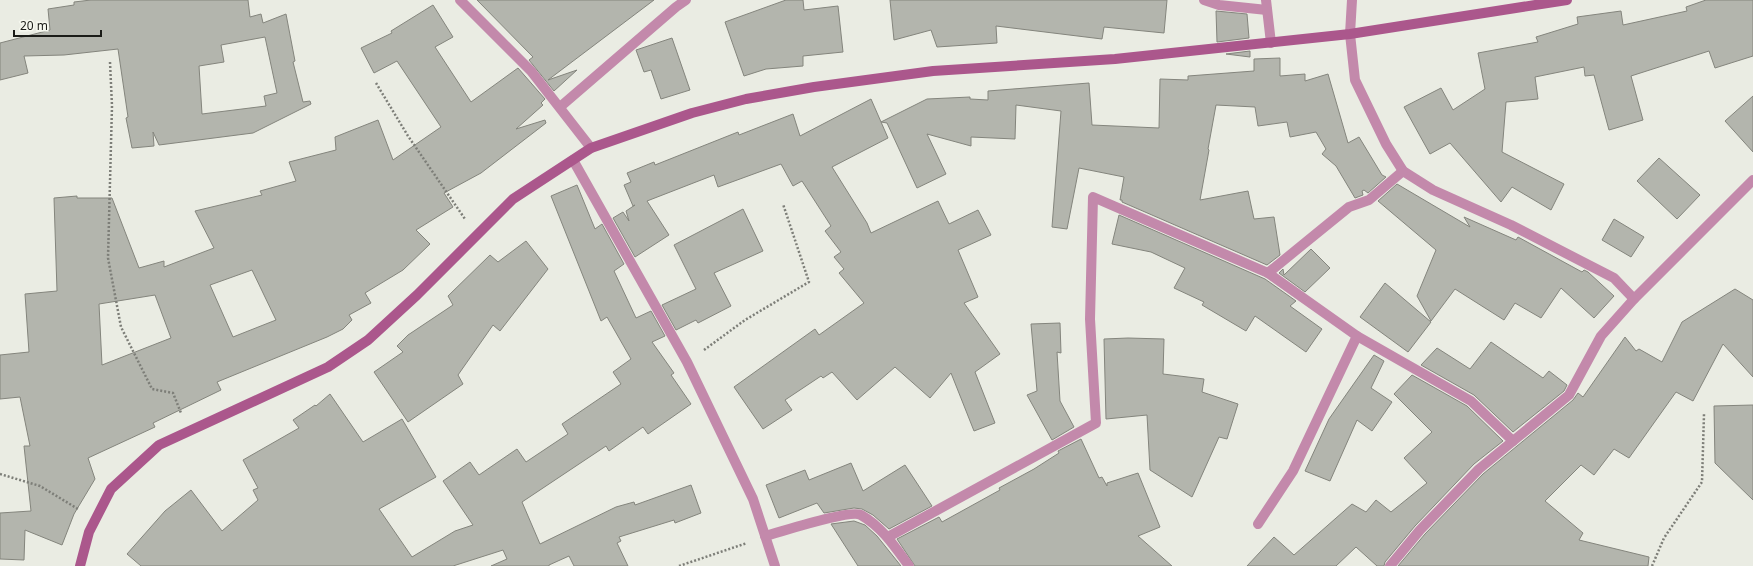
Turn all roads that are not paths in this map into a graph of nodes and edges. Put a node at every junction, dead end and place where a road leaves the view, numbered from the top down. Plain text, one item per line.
1 (460, 0) edge
2 (686, 0) edge
3 (1204, 0) edge
4 (1266, 0) edge
5 (1352, 0) edge
6 (1567, 0) edge
7 (1267, 10) junction
8 (1350, 34) junction
9 (1271, 43) junction
10 (560, 107) junction
11 (591, 148) junction
12 (573, 160) junction
13 (1403, 171) junction
14 (1753, 180) edge
15 (1268, 273) junction
16 (1634, 299) junction
17 (1357, 336) junction
18 (1513, 440) junction
19 (1258, 524) dead end
20 (765, 536) junction
21 (888, 537) junction
22 (80, 566) edge
23 (775, 566) edge
24 (909, 566) edge
25 (1390, 566) edge

1 - 10 street
2 - 10 street
3 - 7 street
4 - 7 street
5 - 8 street
6 - 8 street
7 - 9 street
8 - 9 street
8 - 13 street
9 - 11 street
10 - 11 street
11 - 12 street
12 - 20 street
12 - 22 street
13 - 15 street
13 - 16 street
14 - 16 street
15 - 17 street
15 - 21 street
16 - 18 street
17 - 18 street
17 - 19 street
18 - 25 street
20 - 21 street
20 - 23 street
21 - 24 street

